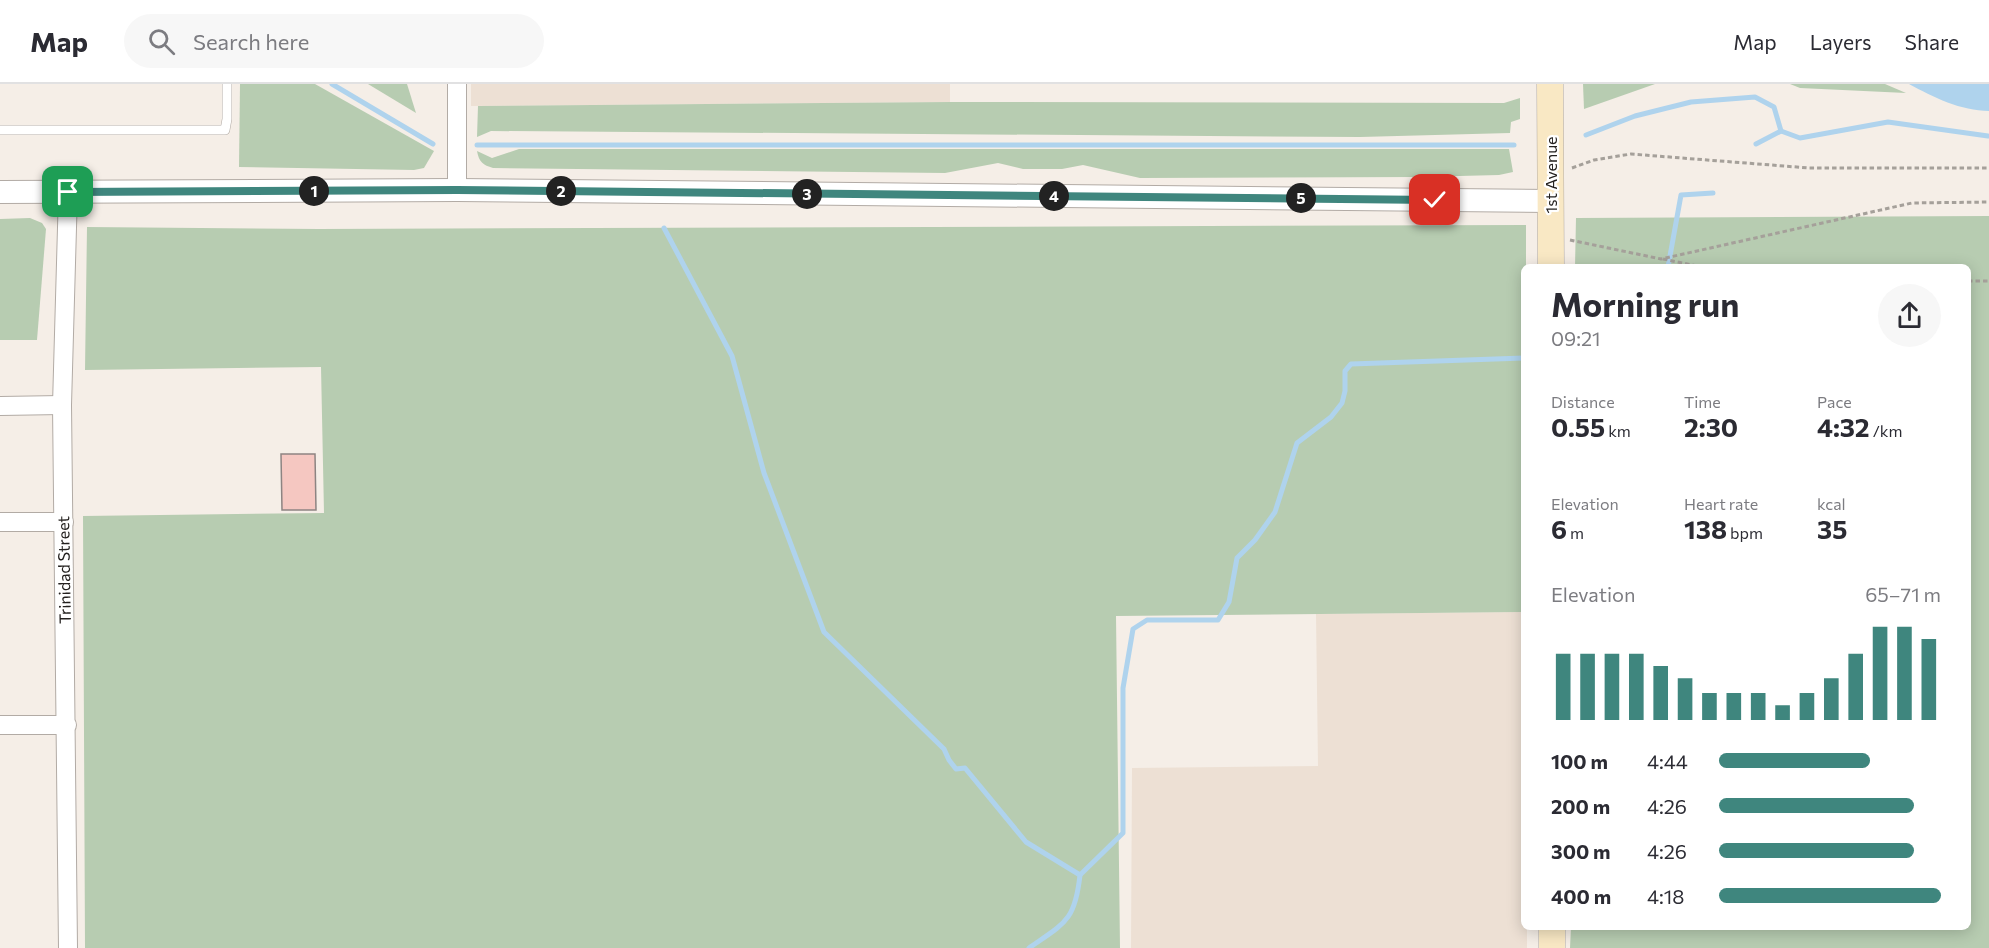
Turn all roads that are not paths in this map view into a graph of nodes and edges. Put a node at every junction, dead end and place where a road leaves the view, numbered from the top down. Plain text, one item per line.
1 (227, 84) edge
2 (457, 84) edge
3 (1550, 84) edge
4 (0, 130) edge
5 (1551, 189) junction
6 (457, 190) junction
7 (0, 192) edge
8 (68, 192) junction
9 (1551, 264) edge
10 (62, 405) junction
11 (0, 406) edge
12 (0, 522) edge
13 (63, 522) junction
14 (0, 725) edge
15 (67, 725) junction
16 (1552, 930) edge
17 (68, 948) edge
18 (1552, 948) edge

1 - 4 lane
2 - 6 street
3 - 5 main road, 1st Avenue
5 - 6 street
5 - 9 main road, 1st Avenue
6 - 8 street
7 - 8 street
8 - 10 street, Trinidad Street
10 - 11 street
10 - 13 street, Trinidad Street
12 - 13 street
13 - 15 street, Trinidad Street
14 - 15 street
15 - 17 street, Trinidad Street
16 - 18 main road

